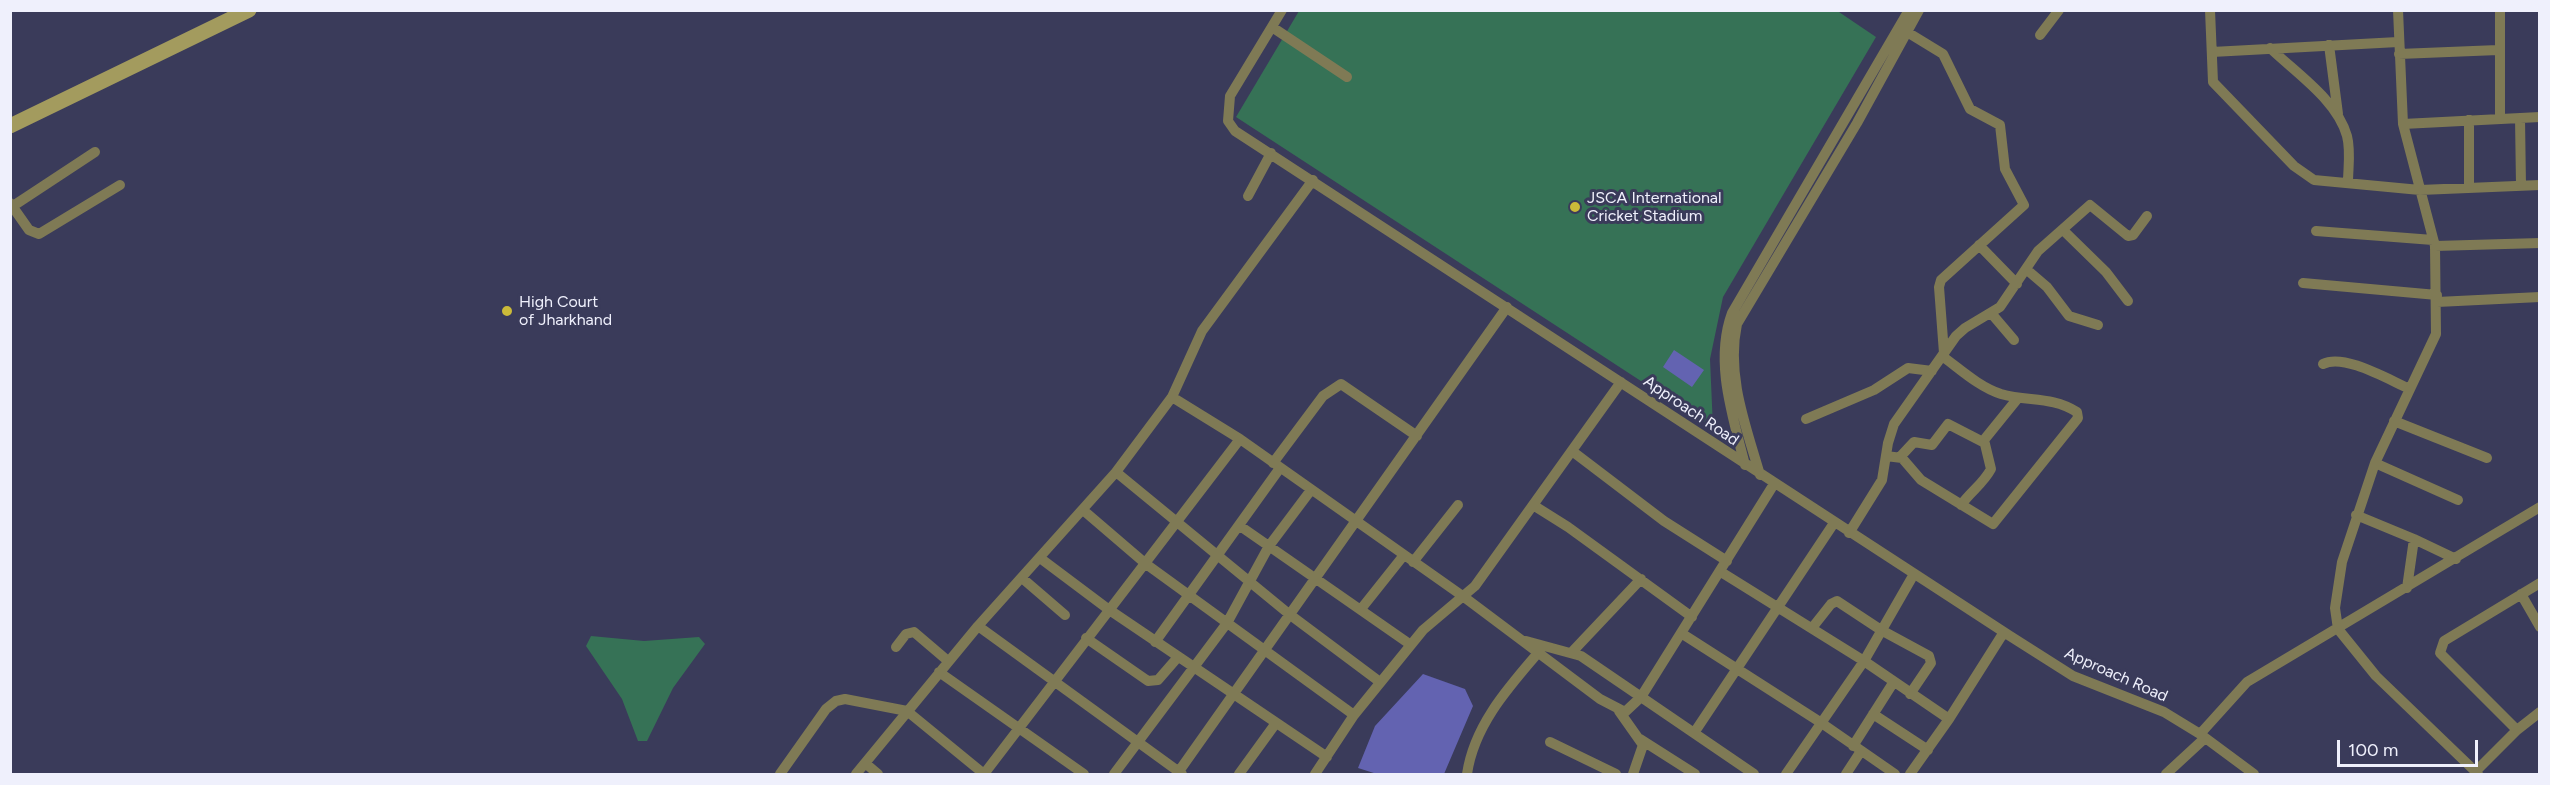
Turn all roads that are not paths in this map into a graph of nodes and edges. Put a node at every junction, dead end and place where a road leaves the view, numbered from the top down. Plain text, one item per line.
1 (249, 10) edge
2 (1281, 10) edge
3 (1909, 10) edge
4 (1919, 10) edge
5 (2059, 10) edge
6 (2210, 10) edge
7 (2398, 10) edge
8 (2500, 10) edge
9 (1272, 27) junction
10 (1907, 32) junction
11 (2040, 35) dead end
12 (2398, 42) junction
13 (2330, 45) junction
14 (2270, 48) junction
15 (2498, 50) junction
16 (2212, 52) junction
17 (2399, 54) junction
18 (1347, 77) dead end
19 (2338, 117) junction
20 (2540, 117) edge
21 (2520, 118) junction
22 (2500, 119) junction
23 (2469, 120) junction
24 (2403, 124) junction
25 (10, 126) edge
26 (96, 152) dead end
27 (1271, 153) junction
28 (1312, 180) junction
29 (2348, 183) junction
30 (120, 184) dead end
31 (2540, 185) edge
32 (2521, 186) junction
33 (2469, 188) junction
34 (2420, 190) junction
35 (1248, 196) dead end
36 (11, 206) edge
37 (2147, 216) dead end
38 (2063, 230) junction
39 (2316, 231) dead end
40 (2434, 243) junction
41 (2540, 243) edge
42 (1979, 245) junction
43 (2026, 269) junction
44 (2303, 283) dead end
45 (2016, 284) junction
46 (2540, 297) edge
47 (2437, 298) junction
48 (2128, 302) dead end
49 (1507, 308) junction
50 (1991, 314) junction
51 (2098, 325) dead end
52 (2014, 340) dead end
53 (1943, 355) junction
54 (2323, 364) dead end
55 (1932, 371) junction
56 (1621, 382) junction
57 (2410, 389) junction
58 (1172, 397) junction
59 (2018, 398) junction
60 (1806, 419) dead end
61 (2394, 421) junction
62 (1417, 436) junction
63 (1240, 439) junction
64 (1983, 442) junction
65 (1572, 451) junction
66 (1886, 456) junction
67 (1900, 457) junction
68 (2487, 458) dead end
69 (2375, 463) junction
70 (1745, 465) junction
71 (1277, 466) junction
72 (1116, 472) junction
73 (1760, 476) junction
74 (1774, 484) junction
75 (1311, 490) junction
76 (2458, 500) dead end
77 (1458, 504) dead end
78 (1533, 505) junction
79 (1961, 505) junction
80 (2540, 507) edge
81 (1083, 510) junction
82 (2356, 515) junction
83 (1355, 522) junction
84 (1177, 523) junction
85 (1834, 523) junction
86 (1239, 526) junction
87 (1849, 533) junction
88 (2414, 539) junction
89 (1269, 546) junction
90 (1404, 555) junction
91 (1218, 557) junction
92 (1040, 558) junction
93 (2456, 559) junction
94 (1727, 561) junction
95 (1413, 562) junction
96 (1146, 564) junction
97 (1721, 572) junction
98 (1914, 574) junction
99 (1316, 577) junction
100 (1022, 578) junction
101 (1641, 579) junction
102 (1248, 581) junction
103 (2540, 583) edge
104 (2408, 588) junction
105 (2521, 594) junction
106 (1190, 596) junction
107 (1464, 597) junction
108 (1777, 608) junction
109 (1108, 609) junction
110 (1361, 609) junction
111 (1289, 614) junction
112 (1065, 615) dead end
113 (1692, 617) junction
114 (1227, 623) junction
115 (978, 626) junction
116 (2540, 627) edge
117 (1812, 628) junction
118 (2338, 629) junction
119 (1881, 630) junction
120 (2004, 632) junction
121 (1681, 633) junction
122 (1086, 638) junction
123 (1521, 640) junction
124 (1155, 642) junction
125 (1410, 645) junction
126 (896, 647) dead end
127 (1266, 650) junction
128 (1572, 652) junction
129 (1538, 653) junction
130 (1178, 657) junction
131 (948, 661) junction
132 (1864, 661) junction
133 (1194, 668) junction
134 (1735, 669) junction
135 (939, 672) junction
136 (1055, 680) junction
137 (1380, 681) junction
138 (1893, 683) junction
139 (1910, 694) junction
140 (1234, 695) junction
141 (1641, 697) junction
142 (907, 711) junction
143 (1619, 711) junction
144 (1873, 714) junction
145 (1354, 715) junction
146 (2538, 716) edge
147 (1949, 719) junction
148 (1820, 722) junction
149 (1276, 723) junction
150 (1020, 729) junction
151 (2517, 730) junction
152 (1694, 733) junction
153 (2202, 736) junction
154 (1640, 739) junction
155 (1137, 742) junction
156 (1550, 742) dead end
157 (1857, 748) junction
158 (1928, 750) junction
159 (1327, 757) junction
160 (865, 764) junction
161 (1740, 765) junction
162 (2477, 773) edge
163 (780, 774) edge
164 (856, 774) edge
165 (878, 774) edge
166 (984, 774) edge
167 (1084, 774) edge
168 (1114, 774) edge
169 (1179, 774) edge
170 (1239, 774) edge
171 (1315, 774) edge
172 (1467, 774) edge
173 (1616, 774) edge
174 (1633, 774) edge
175 (1695, 774) edge
176 (1733, 774) edge
177 (1754, 774) edge
178 (1786, 774) edge
179 (1846, 774) edge
180 (1894, 774) edge
181 (1910, 774) edge
182 (2166, 774) edge
183 (2254, 774) edge

1 - 25 main road
2 - 9 street, Approach Road
3 - 70 street
4 - 10 street
5 - 11 street
6 - 16 street
7 - 12 street
8 - 15 street
9 - 18 street
9 - 27 street, Approach Road
10 - 42 street
10 - 73 street
12 - 13 street
12 - 17 street
13 - 14 street
13 - 19 street
14 - 16 street
14 - 19 street
15 - 17 street
15 - 22 street
16 - 29 street
17 - 24 street
19 - 29 street
20 - 21 street
21 - 22 street
21 - 32 street
22 - 23 street
23 - 24 street
23 - 33 street
24 - 34 street
26 - 36 street
27 - 28 street, Approach Road
27 - 35 street
28 - 49 street, Approach Road
28 - 58 street
29 - 34 street
30 - 36 street
31 - 32 street
32 - 33 street
33 - 34 street
34 - 40 street
37 - 38 street
38 - 43 street
38 - 48 street
39 - 40 street
40 - 41 street
40 - 47 street
42 - 45 street
42 - 53 street
43 - 45 street
43 - 51 street
44 - 47 street
45 - 50 street
46 - 47 street
47 - 57 street
49 - 56 street, Approach Road
49 - 62 street
50 - 52 street
50 - 53 street
53 - 55 street
53 - 59 street
54 - 57 street
55 - 60 street
55 - 66 street
56 - 65 street
56 - 70 street, Approach Road
57 - 61 street
58 - 63 street
58 - 72 street
59 - 64 street
59 - 79 street
61 - 68 street
61 - 69 street
62 - 71 street
62 - 83 street
63 - 71 street
63 - 84 street
64 - 67 street
64 - 79 street
65 - 78 street
65 - 94 street
66 - 67 street
66 - 87 street
67 - 79 street
69 - 76 street
69 - 82 street
70 - 73 street, Approach Road
71 - 75 street
71 - 86 street
72 - 81 street
72 - 84 street
73 - 74 street, Approach Road
74 - 85 street, Approach Road
74 - 94 street
75 - 83 street
75 - 89 street
77 - 95 street
78 - 101 street
78 - 107 street
80 - 93 street
81 - 92 street
81 - 96 street
82 - 88 street
82 - 118 street
83 - 90 street
83 - 99 street
84 - 91 street
84 - 96 street
85 - 87 street, Approach Road
85 - 108 street
86 - 89 street
86 - 91 street
87 - 98 street, Approach Road
88 - 93 street
88 - 104 street
89 - 99 street
89 - 102 street
90 - 95 street
90 - 110 street
91 - 102 street
91 - 106 street
92 - 100 street
92 - 109 street
93 - 104 street
94 - 97 street
95 - 107 street
96 - 106 street
96 - 109 street
97 - 108 street
97 - 113 street
98 - 119 street
98 - 120 street, Approach Road
99 - 110 street
99 - 111 street
100 - 112 street
100 - 115 street
101 - 113 street
101 - 128 street
102 - 111 street
102 - 114 street
103 - 105 street
104 - 118 street
105 - 116 street
105 - 151 street
106 - 114 street
106 - 124 street
107 - 123 street
107 - 125 street
108 - 117 street
108 - 134 street
109 - 122 street
109 - 124 street
110 - 125 street
111 - 127 street
111 - 137 street
113 - 121 street
114 - 127 street
114 - 133 street
115 - 131 street
115 - 136 street
117 - 119 street
117 - 132 street
118 - 153 street
118 - 162 street
119 - 132 street
119 - 139 street
120 - 147 street
120 - 153 street, Approach Road
121 - 134 street
121 - 141 street
122 - 130 street
122 - 136 street
123 - 128 street
123 - 129 street
124 - 130 street
125 - 137 street
126 - 131 street
127 - 140 street
127 - 145 street
128 - 141 street
129 - 143 street
129 - 172 street
130 - 133 street
131 - 135 street
132 - 138 street
132 - 148 street
133 - 140 street
133 - 155 street
134 - 148 street
134 - 152 street
135 - 142 street
135 - 150 street
136 - 150 street
136 - 155 street
137 - 145 street
138 - 139 street
138 - 144 street
139 - 147 street
140 - 149 street
140 - 169 street
141 - 143 street
141 - 152 street
142 - 160 street
142 - 163 street
142 - 166 street
143 - 154 street
144 - 157 street
144 - 158 street
145 - 159 street
146 - 151 street
147 - 158 street
148 - 157 street
148 - 178 street
149 - 159 street
149 - 170 street
150 - 166 street
150 - 167 street
151 - 162 street
152 - 161 street
153 - 182 street
153 - 183 street, Approach Road
154 - 174 street
154 - 175 street
155 - 168 street
155 - 169 street
156 - 173 street
157 - 179 street
157 - 180 street
158 - 181 street
159 - 171 street
160 - 164 street
160 - 165 street
161 - 176 street
161 - 177 street

